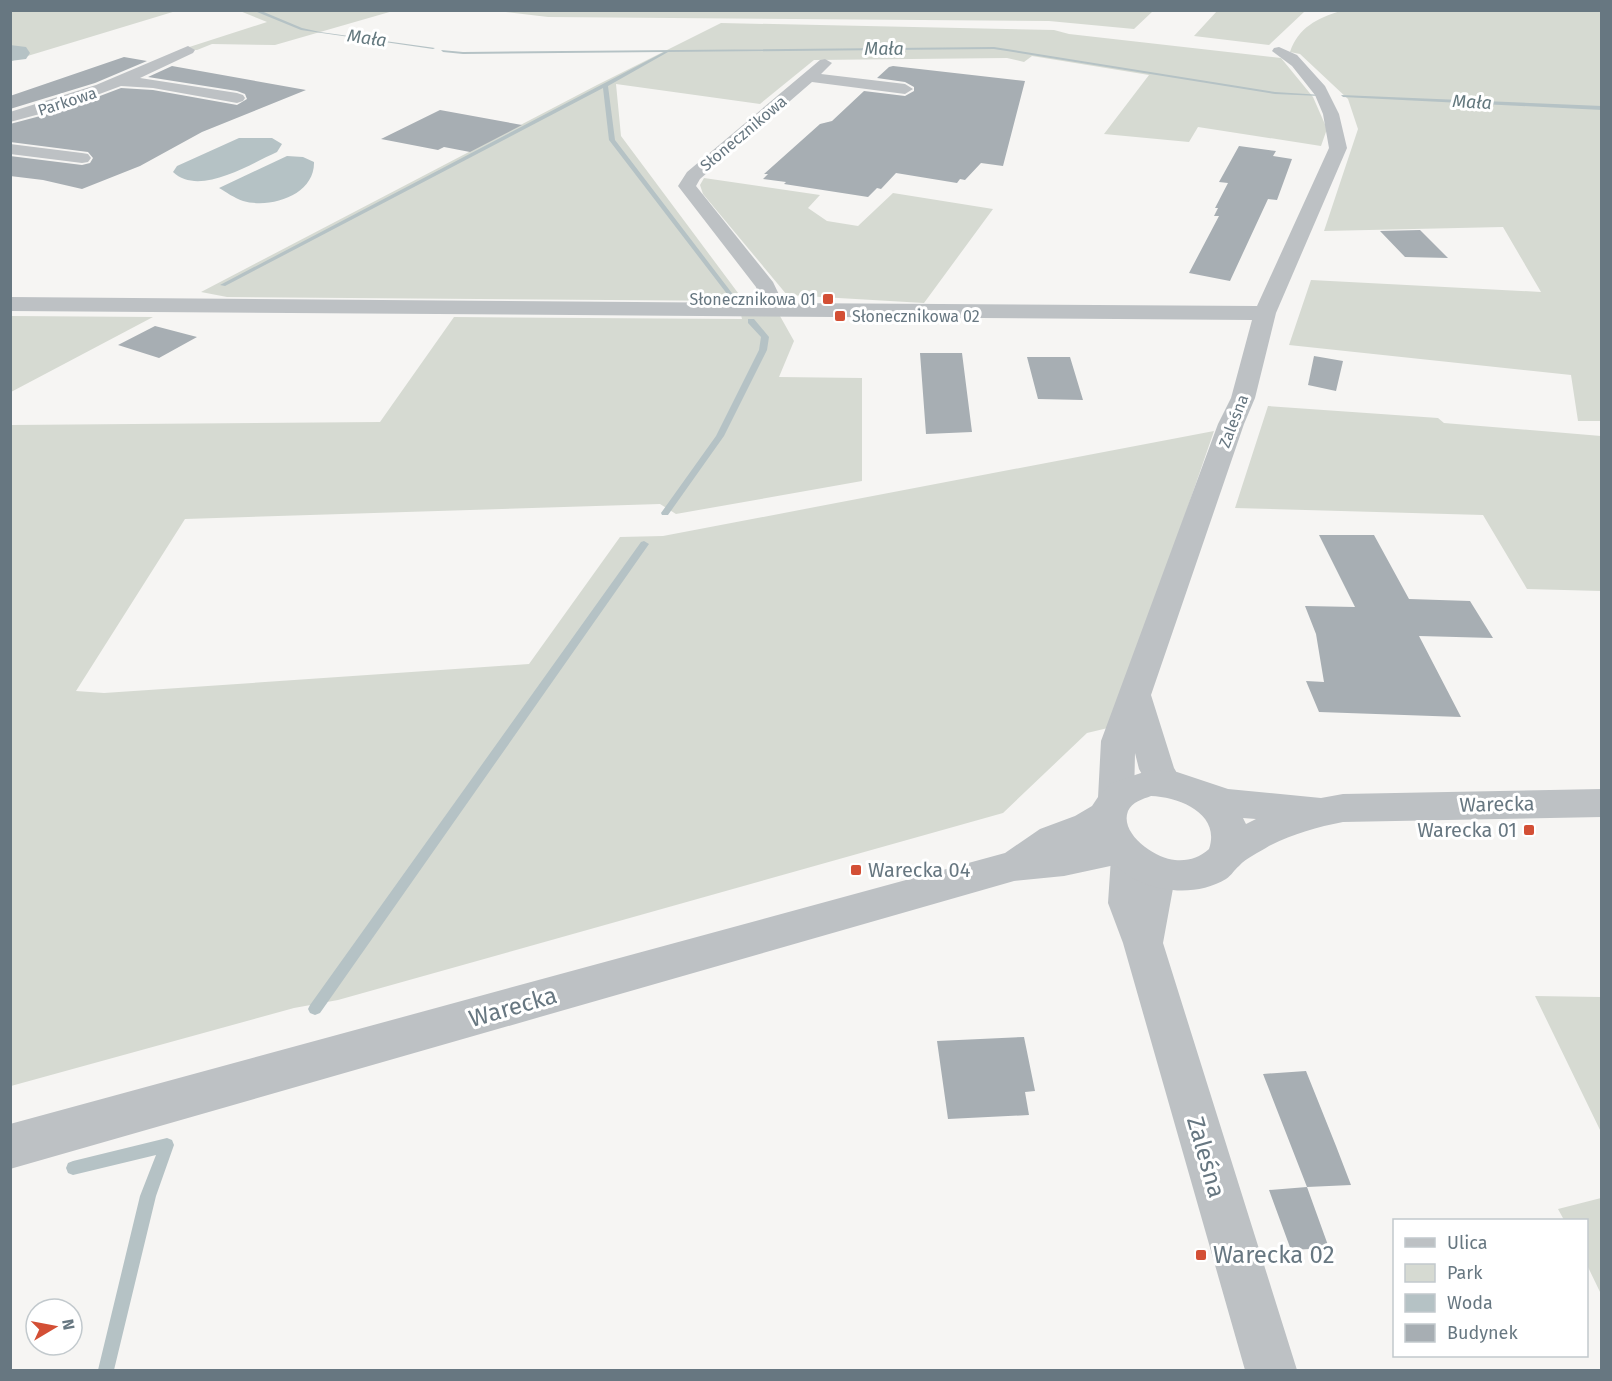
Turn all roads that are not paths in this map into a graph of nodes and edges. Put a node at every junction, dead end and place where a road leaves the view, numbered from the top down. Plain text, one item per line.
1 (188, 50) dead end
2 (1280, 51) dead end
3 (825, 63) dead end
4 (809, 77) junction
5 (123, 82) junction
6 (905, 89) dead end
7 (237, 99) dead end
8 (10, 117) edge
9 (10, 149) edge
10 (82, 158) dead end
11 (10, 304) edge
12 (774, 310) junction
13 (1265, 313) junction
14 (1136, 697) junction
15 (1165, 783) junction
16 (1204, 797) junction
17 (1602, 803) edge
18 (1112, 806) junction
19 (1321, 811) junction
20 (1228, 854) junction
21 (1136, 860) junction
22 (1014, 866) junction
23 (10, 1147) edge
24 (1271, 1371) edge

1 - 5 street, Parkowa
2 - 13 street, Zaleśna
3 - 4 street, Słonecznikowa
4 - 6 street
4 - 12 street, Słonecznikowa
5 - 7 street, Parkowa
5 - 8 street, Parkowa
9 - 10 street
11 - 12 street
12 - 13 street
13 - 14 street, Zaleśna
14 - 15 street
14 - 18 street, Zaleśna
15 - 16 street
15 - 18 street
16 - 19 street, Warecka
16 - 20 street
17 - 19 street, Warecka
18 - 21 street
18 - 22 street, Warecka
19 - 20 street, Warecka
20 - 21 street
21 - 22 street, Warecka
21 - 24 street, Zaleśna
22 - 23 street, Warecka

